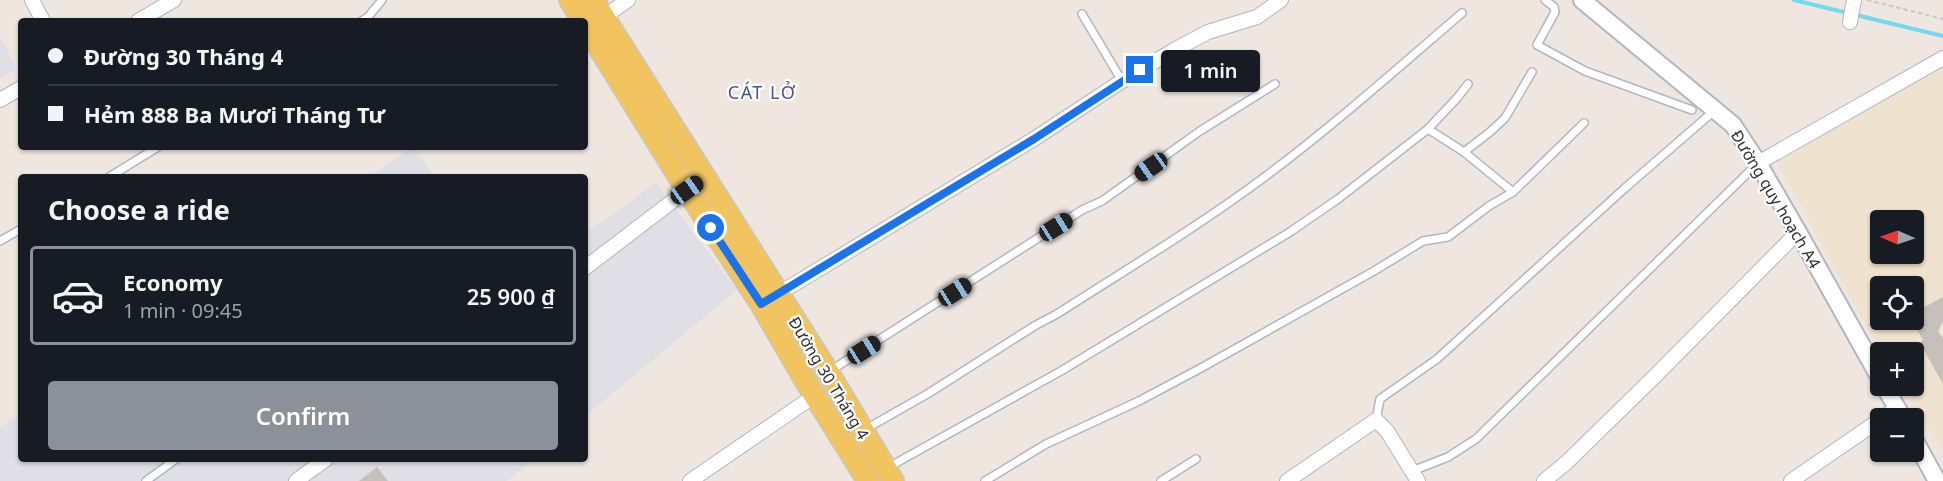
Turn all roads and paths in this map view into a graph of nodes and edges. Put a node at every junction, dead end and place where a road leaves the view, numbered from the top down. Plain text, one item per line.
1 (32, 0) edge
2 (174, 0) edge
3 (382, 0) edge
4 (570, 0) edge
5 (628, 0) edge
6 (1281, 0) edge
7 (1545, 0) edge
8 (1582, 0) edge
9 (1858, 2) edge
10 (1462, 13) dead end
11 (1082, 14) dead end
12 (591, 16) edge
13 (41, 18) edge
14 (143, 18) edge
15 (367, 18) edge
16 (1943, 19) edge
17 (1850, 22) dead end
18 (1943, 58) edge
19 (1532, 72) dead end
20 (1122, 81) junction
21 (1275, 84) dead end
22 (1468, 84) dead end
23 (18, 90) edge
24 (0, 100) edge
25 (1692, 110) dead end
26 (1715, 110) junction
27 (1584, 123) dead end
28 (1428, 129) junction
29 (153, 150) edge
30 (1464, 152) junction
31 (1758, 163) junction
32 (114, 174) edge
33 (705, 177) junction
34 (687, 190) junction
35 (1513, 192) junction
36 (18, 231) edge
37 (1798, 232) junction
38 (0, 241) edge
39 (588, 266) edge
40 (769, 299) junction
41 (1870, 360) edge
42 (828, 372) junction
43 (814, 396) junction
44 (1376, 420) junction
45 (862, 431) junction
46 (1870, 432) edge
47 (1924, 456) edge
48 (1196, 459) dead end
49 (172, 462) edge
50 (322, 462) edge
51 (889, 475) edge
52 (1415, 476) edge
53 (146, 481) edge
54 (296, 481) edge
55 (690, 481) edge
56 (868, 481) edge
57 (985, 481) edge
58 (1161, 481) edge
59 (1287, 481) edge
60 (1544, 481) edge
61 (1791, 481) edge
62 (1938, 481) edge

1 - 13 street
2 - 14 street
3 - 15 lane
4 - 12 main road, Đường 30 Tháng 4
5 - 12 street
6 - 20 street
7 - 25 lane
8 - 26 street, Đường quy hoạch A4
9 - 16 path
9 - 17 street
10 - 45 lane
11 - 20 lane
12 - 33 main road, Đường 30 Tháng 4
12 - 34 main road, Đường 30 Tháng 4
18 - 31 street
19 - 30 lane
20 - 40 street
21 - 42 lane
22 - 28 lane
23 - 24 street
26 - 31 street, Đường quy hoạch A4
26 - 44 lane
27 - 35 lane
28 - 30 lane
28 - 51 lane
29 - 32 lane
30 - 35 lane
31 - 37 street, Đường quy hoạch A4
31 - 52 lane
33 - 34 main road
33 - 40 main road, Đường 30 Tháng 4
34 - 39 street
34 - 40 main road, Đường 30 Tháng 4
35 - 57 lane
36 - 38 lane
37 - 41 street, Đường quy hoạch A4
37 - 60 street
40 - 42 main road, Đường 30 Tháng 4
40 - 43 main road, Đường 30 Tháng 4
42 - 45 main road, Đường 30 Tháng 4
43 - 55 street
43 - 56 main road, Đường 30 Tháng 4
44 - 52 street
44 - 59 street
45 - 51 main road, Đường 30 Tháng 4
46 - 61 street
47 - 62 street
48 - 58 lane
49 - 53 lane
50 - 54 street

